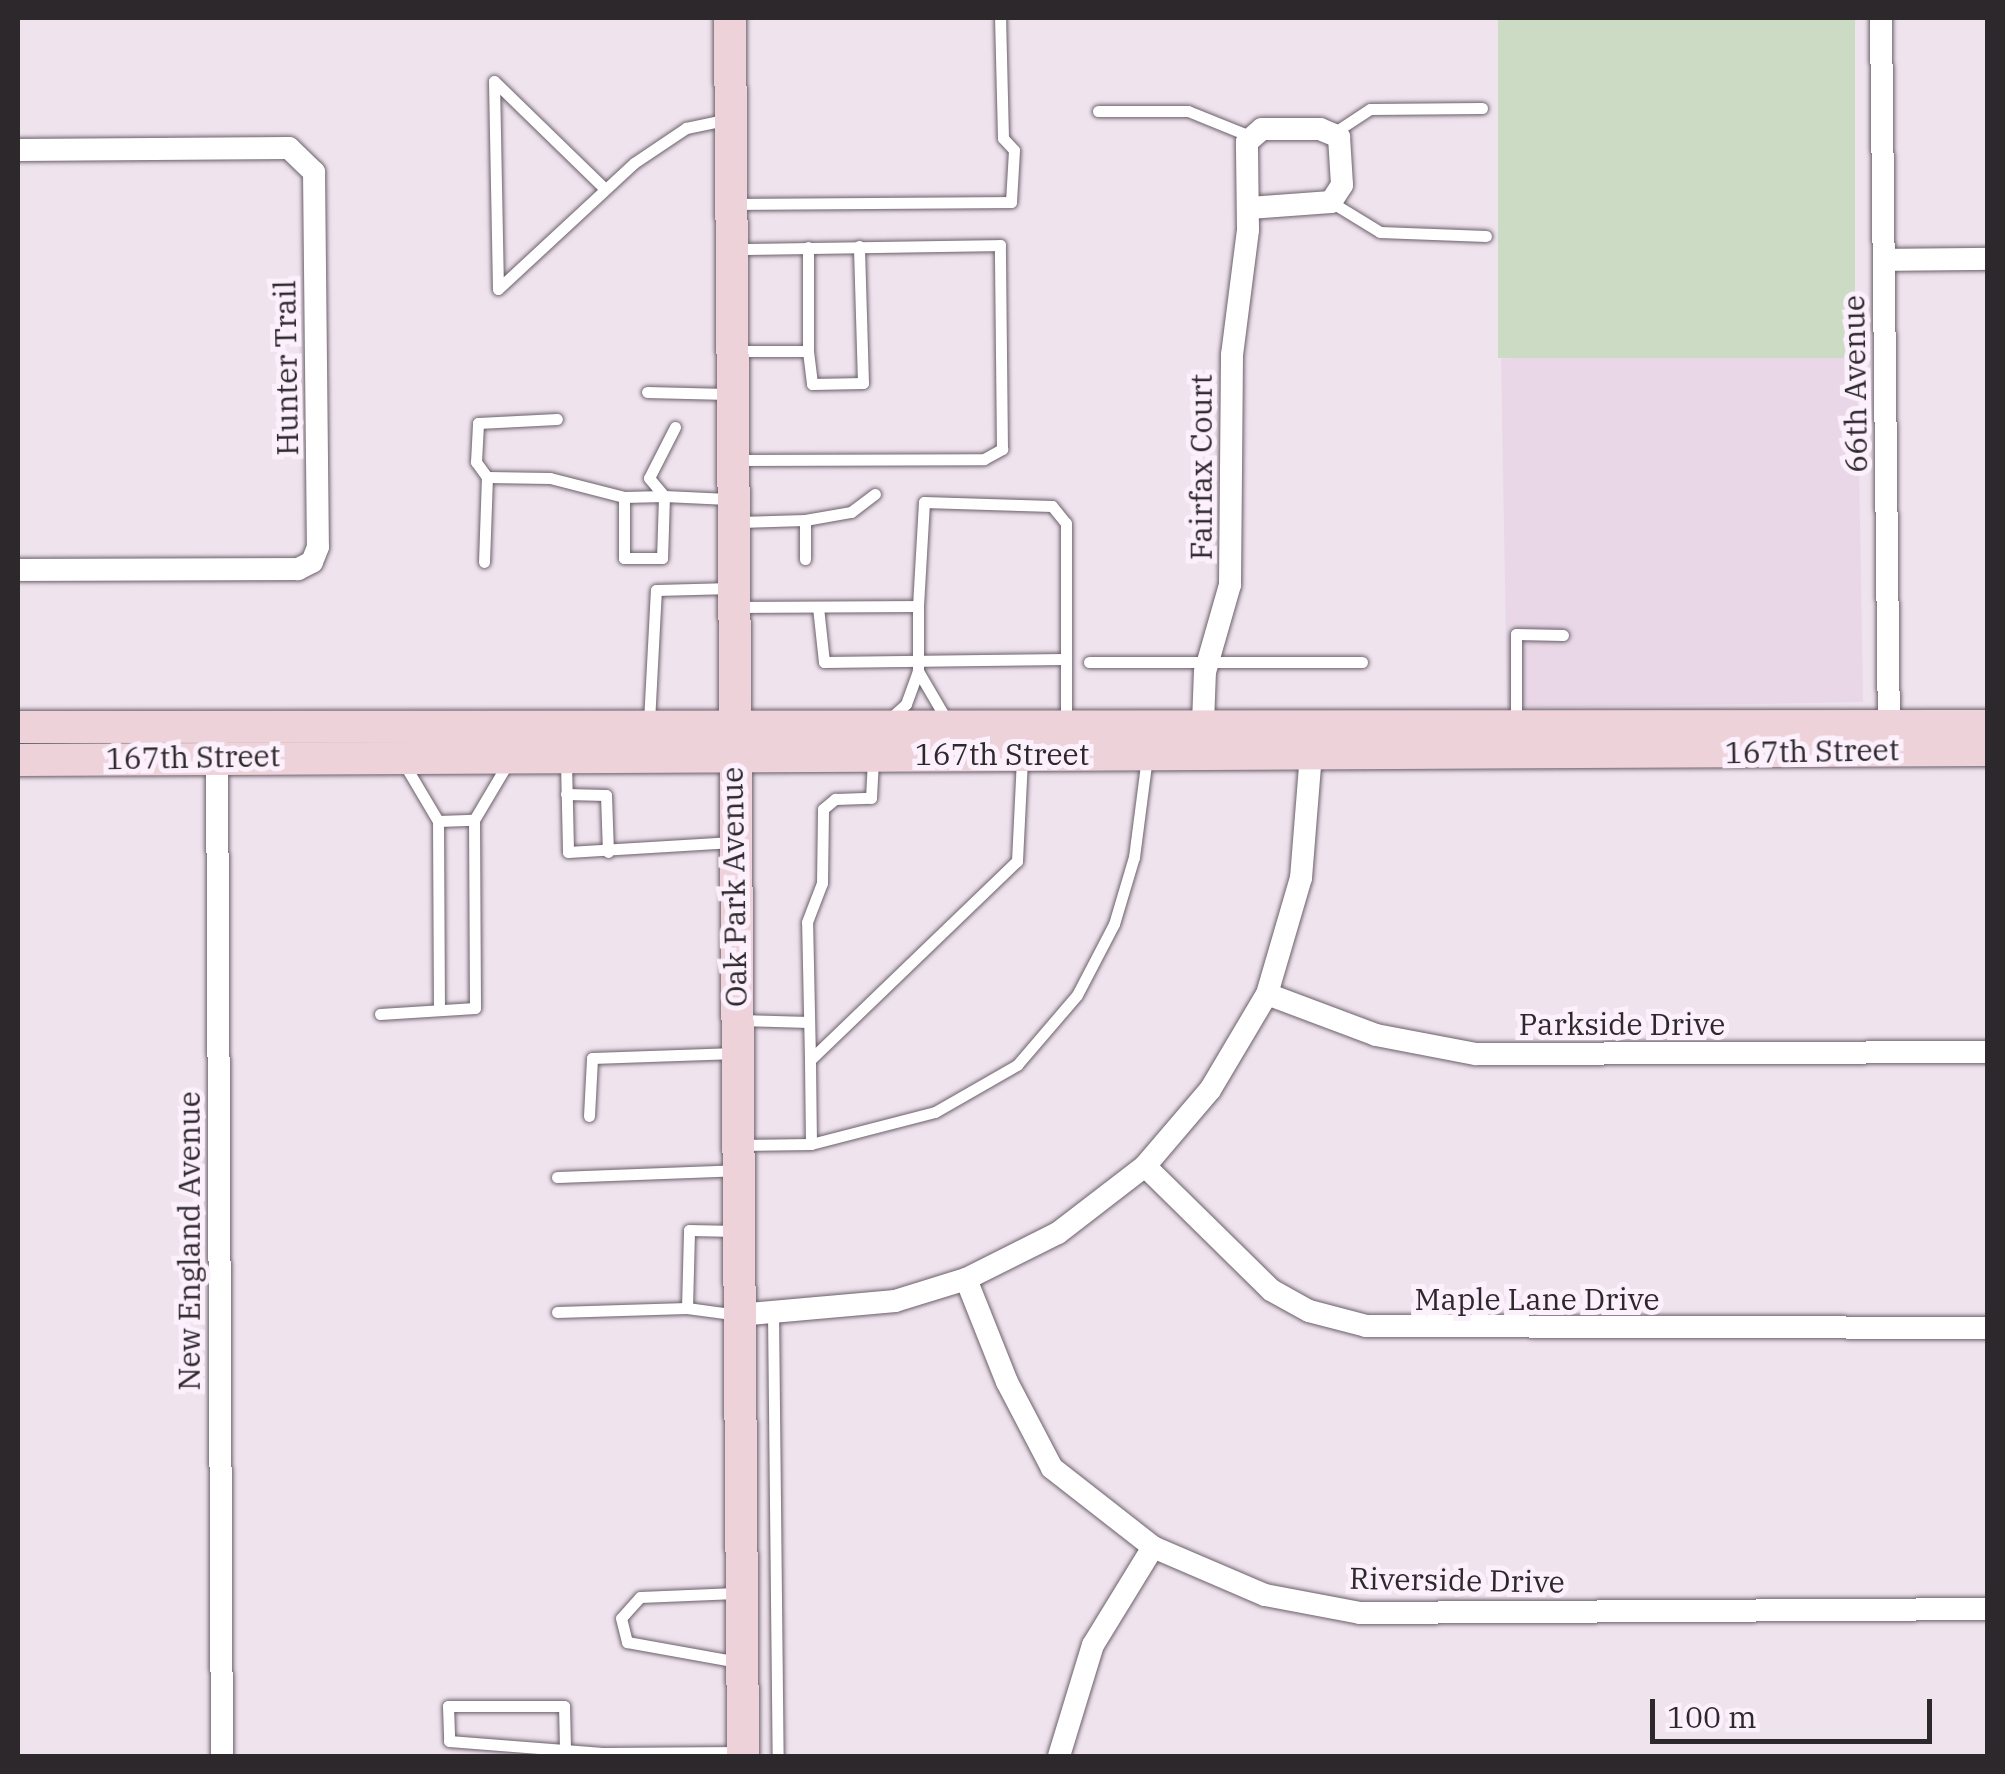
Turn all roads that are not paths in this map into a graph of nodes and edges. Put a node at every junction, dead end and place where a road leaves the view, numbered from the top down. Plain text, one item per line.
1 (730, 18) edge
2 (1000, 18) edge
3 (1882, 18) edge
4 (1482, 108) dead end
5 (1098, 111) dead end
6 (730, 119) junction
7 (1335, 132) junction
8 (1250, 136) junction
9 (18, 150) edge
10 (603, 187) junction
11 (1331, 202) junction
12 (730, 204) junction
13 (1249, 208) junction
14 (1486, 236) dead end
15 (860, 246) junction
16 (808, 247) junction
17 (730, 249) junction
18 (1988, 259) edge
19 (1884, 260) junction
20 (731, 351) junction
21 (808, 352) junction
22 (647, 392) dead end
23 (732, 394) junction
24 (557, 419) dead end
25 (674, 427) dead end
26 (732, 460) junction
27 (488, 476) junction
28 (875, 494) dead end
29 (664, 496) junction
30 (624, 497) junction
31 (732, 511) junction
32 (806, 520) junction
33 (805, 559) dead end
34 (484, 562) dead end
35 (18, 570) edge
36 (732, 598) junction
37 (818, 606) junction
38 (918, 606) junction
39 (1563, 635) dead end
40 (1063, 660) junction
41 (1207, 661) junction
42 (1089, 662) dead end
43 (1362, 662) dead end
44 (918, 665) junction
45 (649, 722) junction
46 (1312, 722) junction
47 (1203, 723) junction
48 (950, 724) junction
49 (1516, 724) junction
50 (1066, 725) junction
51 (1988, 726) edge
52 (18, 727) edge
53 (733, 738) junction
54 (1889, 738) junction
55 (879, 739) junction
56 (1022, 740) junction
57 (1148, 740) junction
58 (216, 741) junction
59 (1988, 750) edge
60 (514, 753) junction
61 (566, 753) junction
62 (399, 754) junction
63 (1312, 756) junction
64 (18, 760) edge
65 (566, 794) junction
66 (474, 820) junction
67 (438, 821) junction
68 (734, 842) junction
69 (608, 852) junction
70 (1266, 994) junction
71 (438, 1010) junction
72 (380, 1014) dead end
73 (809, 1022) junction
74 (736, 1036) junction
75 (1988, 1052) edge
76 (810, 1060) junction
77 (589, 1116) dead end
78 (811, 1144) junction
79 (737, 1158) junction
80 (1145, 1166) junction
81 (557, 1177) dead end
82 (738, 1231) junction
83 (966, 1279) junction
84 (687, 1308) junction
85 (557, 1312) dead end
86 (773, 1312) junction
87 (738, 1315) junction
88 (1988, 1328) edge
89 (1153, 1548) junction
90 (741, 1593) junction
91 (1988, 1609) edge
92 (742, 1663) junction
93 (565, 1748) junction
94 (743, 1754) edge
95 (222, 1756) edge
96 (778, 1756) edge
97 (1060, 1756) edge

1 - 6 main road, Oak Park Avenue
2 - 12 lane
3 - 19 street, 66th Avenue
4 - 7 lane
5 - 8 lane
6 - 10 lane
6 - 12 main road, Oak Park Avenue
7 - 8 street
7 - 11 street
8 - 13 street, Fairfax Court
9 - 35 street, Hunter Trail
10 - 10 lane
11 - 13 street
11 - 14 lane
12 - 17 main road, Oak Park Avenue
13 - 41 street, Fairfax Court
15 - 16 lane
15 - 21 lane
15 - 26 lane
16 - 17 lane
16 - 21 lane
17 - 20 main road, Oak Park Avenue
18 - 19 street
19 - 54 street, 66th Avenue
20 - 21 lane
20 - 23 main road, Oak Park Avenue
22 - 23 lane
23 - 26 main road, Oak Park Avenue
24 - 27 lane
25 - 29 lane
26 - 31 main road, Oak Park Avenue
27 - 30 lane
27 - 34 lane
28 - 32 lane
29 - 30 lane
29 - 30 lane
29 - 31 lane
31 - 32 lane
31 - 36 main road, Oak Park Avenue
32 - 33 lane
36 - 37 lane
36 - 45 lane
36 - 53 main road, Oak Park Avenue
37 - 38 lane
37 - 44 lane
38 - 40 lane
38 - 44 lane
39 - 49 lane
40 - 44 lane
40 - 50 lane
41 - 42 lane
41 - 43 lane
41 - 47 street, Fairfax Court
44 - 48 lane
44 - 55 lane
45 - 53 main road, 167th Street
45 - 58 main road, 167th Street
46 - 47 main road, 167th Street
46 - 49 main road, 167th Street
46 - 63 street
47 - 57 main road, 167th Street
48 - 55 main road, 167th Street
48 - 56 main road, 167th Street
49 - 54 main road, 167th Street
50 - 56 main road, 167th Street
50 - 57 main road, 167th Street
51 - 54 main road, 167th Street
52 - 58 main road, 167th Street
53 - 55 main road, 167th Street
53 - 61 main road, 167th Street
53 - 68 main road, Oak Park Avenue
54 - 59 main road, 167th Street
54 - 63 main road, 167th Street
55 - 56 main road, 167th Street
55 - 73 lane
56 - 57 main road, 167th Street
56 - 76 lane
57 - 63 main road, 167th Street
57 - 78 lane
58 - 62 main road, 167th Street
58 - 64 main road, 167th Street
58 - 95 street, New England Avenue
60 - 61 main road, 167th Street
60 - 62 main road, 167th Street
60 - 66 lane
61 - 65 lane
62 - 67 lane
63 - 70 street
65 - 69 lane
65 - 69 lane
66 - 67 lane
66 - 71 lane
67 - 71 lane
68 - 69 lane
68 - 74 main road, Oak Park Avenue
70 - 75 street, Parkside Drive
70 - 80 street
71 - 72 lane
73 - 74 lane
73 - 76 lane
74 - 77 lane
74 - 79 main road, Oak Park Avenue
76 - 78 lane
78 - 79 lane
79 - 81 lane
79 - 82 main road, Oak Park Avenue
80 - 83 street
80 - 88 street, Maple Lane Drive
82 - 84 lane
82 - 87 main road, Oak Park Avenue
83 - 86 street
83 - 89 street, Riverside Drive
84 - 85 lane
84 - 87 lane
86 - 87 street
86 - 96 lane
87 - 90 main road, Oak Park Avenue
89 - 91 street, Riverside Drive
89 - 97 street
90 - 92 main road, Oak Park Avenue
90 - 92 lane
92 - 94 main road, Oak Park Avenue
93 - 93 lane
93 - 94 lane

